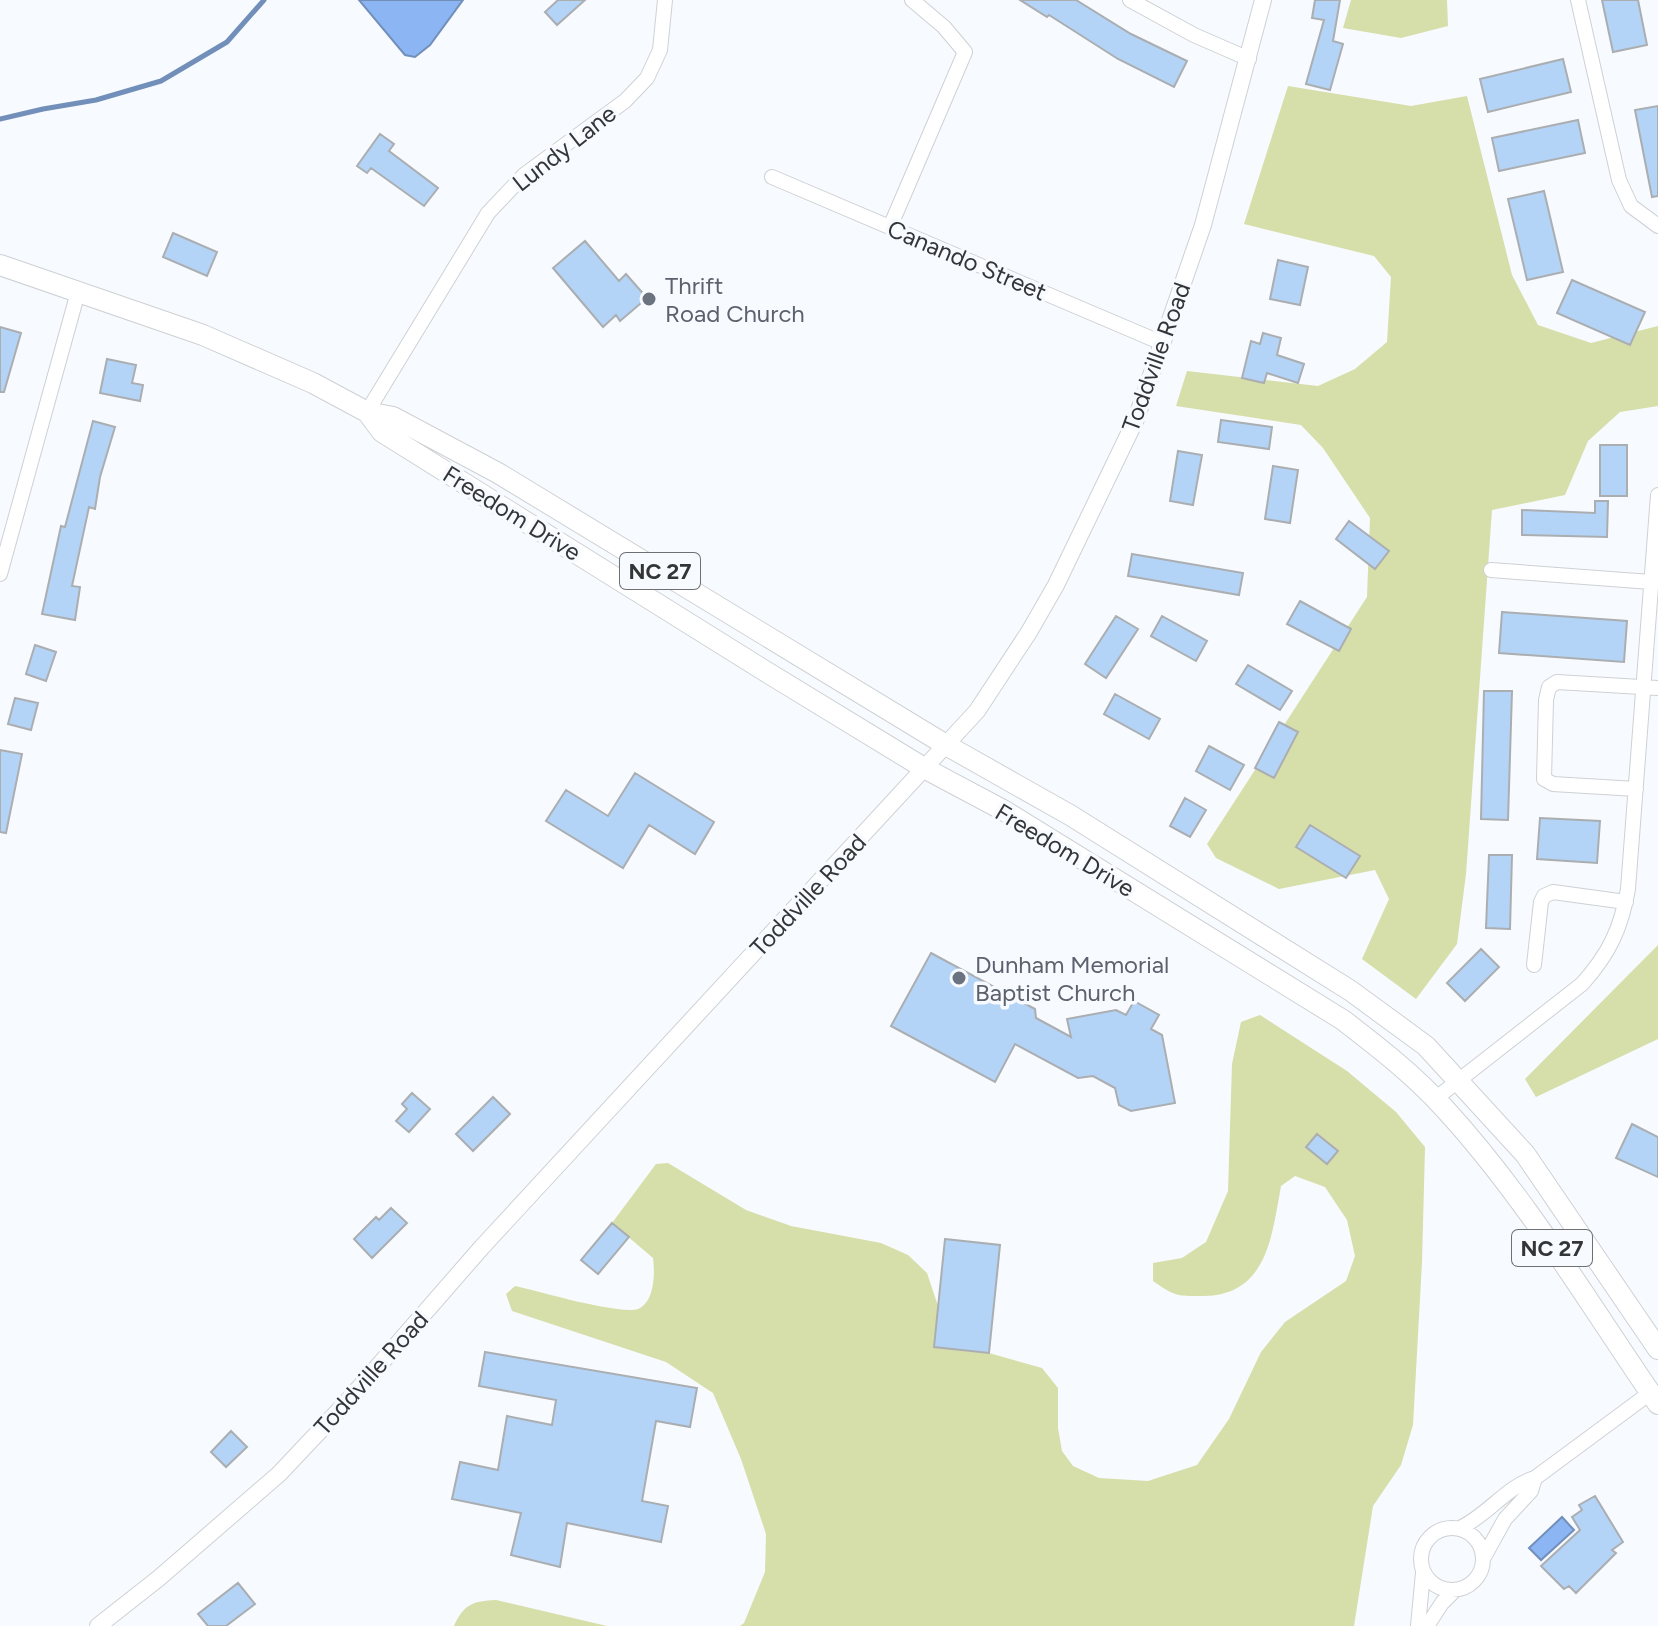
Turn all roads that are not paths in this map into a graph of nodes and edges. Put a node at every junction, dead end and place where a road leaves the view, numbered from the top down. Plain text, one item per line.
1 (665, 0) edge
2 (912, 0) edge
3 (1130, 0) edge
4 (1263, 0) edge
5 (1578, 0) edge
6 (1249, 59) junction
7 (772, 177) dead end
8 (1658, 226) edge
9 (890, 227) junction
10 (0, 265) edge
11 (78, 292) junction
12 (1162, 343) junction
13 (367, 412) junction
14 (1658, 495) edge
15 (1658, 502) edge
16 (1491, 570) dead end
17 (0, 574) edge
18 (1651, 582) junction
19 (1651, 688) edge
20 (946, 745) junction
21 (924, 768) junction
22 (1636, 789) junction
23 (1626, 902) junction
24 (1534, 965) dead end
25 (1458, 1081) junction
26 (1435, 1099) junction
27 (1658, 1349) edge
28 (1654, 1398) edge
29 (1535, 1478) junction
30 (1460, 1528) junction
31 (1484, 1557) junction
32 (1423, 1573) junction
33 (1455, 1590) junction
34 (98, 1626) edge
35 (1418, 1626) edge
36 (1427, 1626) edge

1 - 13 street, Lundy Lane
2 - 9 street
3 - 6 street
4 - 6 street, Toddville Road
5 - 8 street
6 - 12 street, Toddville Road
7 - 9 street, Canando Street
9 - 12 street, Canando Street
10 - 11 main road, Freedom Drive / NC 27
11 - 13 main road, Freedom Drive / NC 27
11 - 17 street
12 - 20 street, Toddville Road
13 - 20 main road, Freedom Drive / NC 27
13 - 21 main road, Freedom Drive / NC 27
14 - 15 street
15 - 18 street
16 - 18 street
18 - 19 street
19 - 22 street
19 - 22 street
20 - 21 street, Toddville Road
20 - 25 main road, Freedom Drive / NC 27
21 - 26 main road, Freedom Drive / NC 27
21 - 34 street, Toddville Road
22 - 23 street
23 - 24 street
23 - 25 street
25 - 26 street
25 - 27 main road, Freedom Drive / NC 27
26 - 28 main road, Freedom Drive / NC 27
28 - 29 street
29 - 30 street
29 - 31 street
30 - 31 street
30 - 32 street
31 - 33 street
32 - 33 street
32 - 35 street
33 - 36 street

